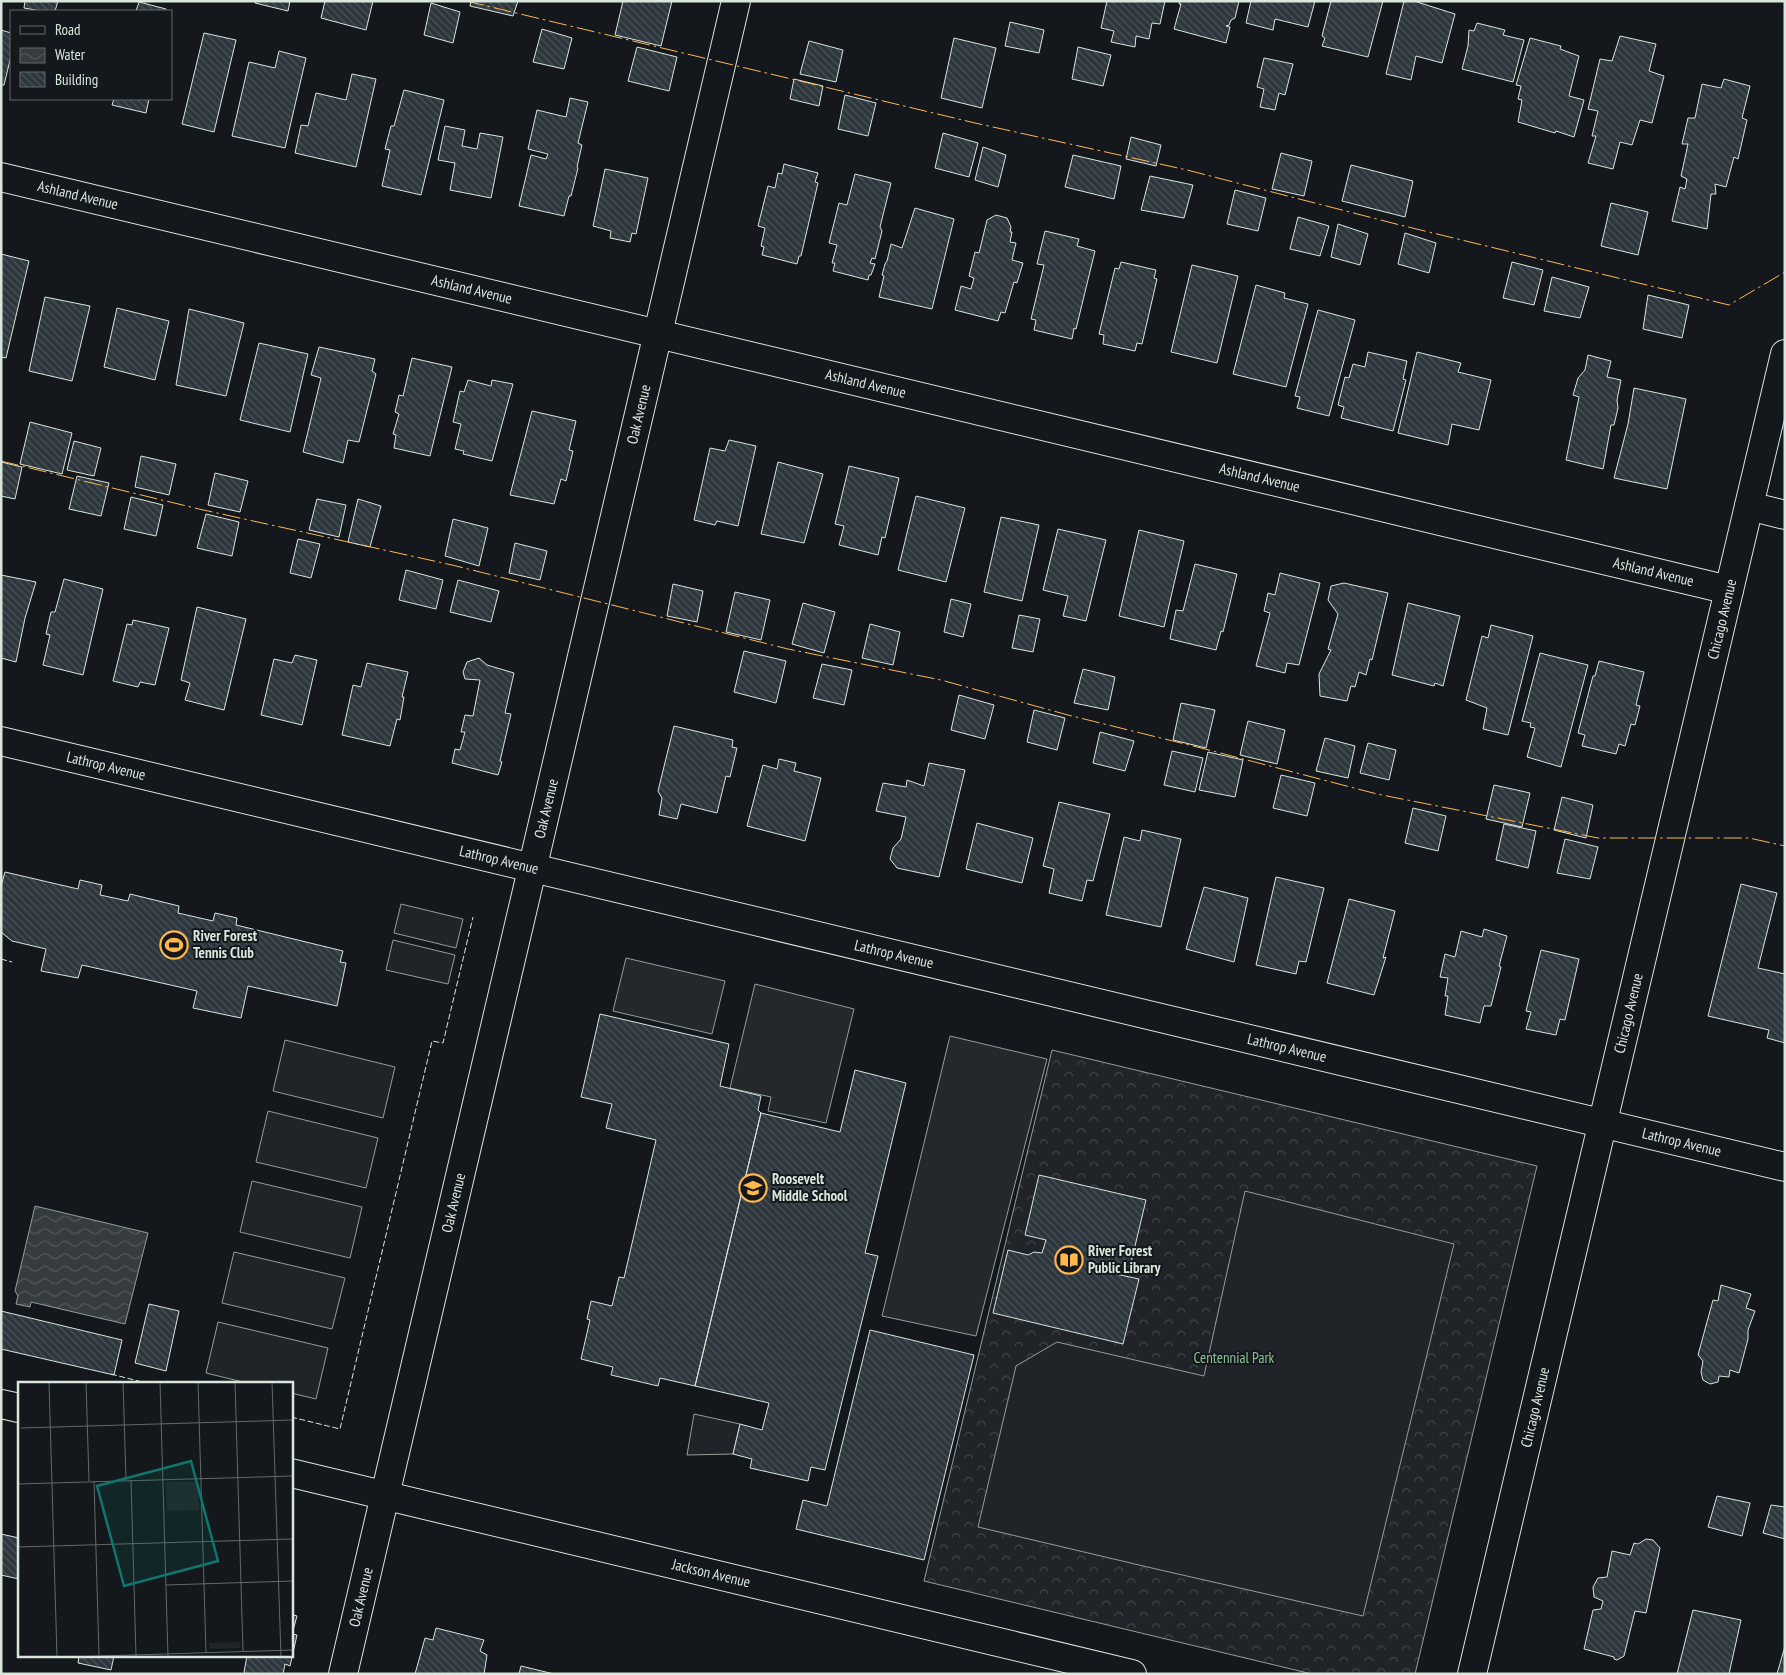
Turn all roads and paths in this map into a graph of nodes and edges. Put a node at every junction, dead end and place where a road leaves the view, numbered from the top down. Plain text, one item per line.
1 (736, 1) edge
2 (1, 177) edge
3 (659, 334) junction
4 (1785, 354) edge
5 (1749, 506) junction
6 (1785, 515) edge
7 (1729, 590) junction
8 (1, 741) edge
9 (533, 868) junction
10 (1602, 1123) junction
11 (1785, 1167) edge
12 (1, 1404) edge
13 (18, 1408) edge
14 (292, 1474) edge
15 (386, 1496) junction
16 (343, 1674) edge
17 (1132, 1674) edge
18 (1472, 1674) edge

1 - 3 street, Oak Avenue
2 - 3 street, Ashland Avenue
3 - 7 street, Ashland Avenue
3 - 9 street, Oak Avenue
4 - 5 street, Chicago Avenue
5 - 6 street
5 - 7 street, Chicago Avenue
7 - 10 street, Chicago Avenue
8 - 9 street, Lathrop Avenue
9 - 10 street, Lathrop Avenue
9 - 15 street, Oak Avenue
10 - 11 street, Lathrop Avenue
10 - 18 street, Chicago Avenue
12 - 13 street
14 - 15 street, Jackson Avenue
15 - 16 street, Oak Avenue
15 - 17 street, Jackson Avenue

